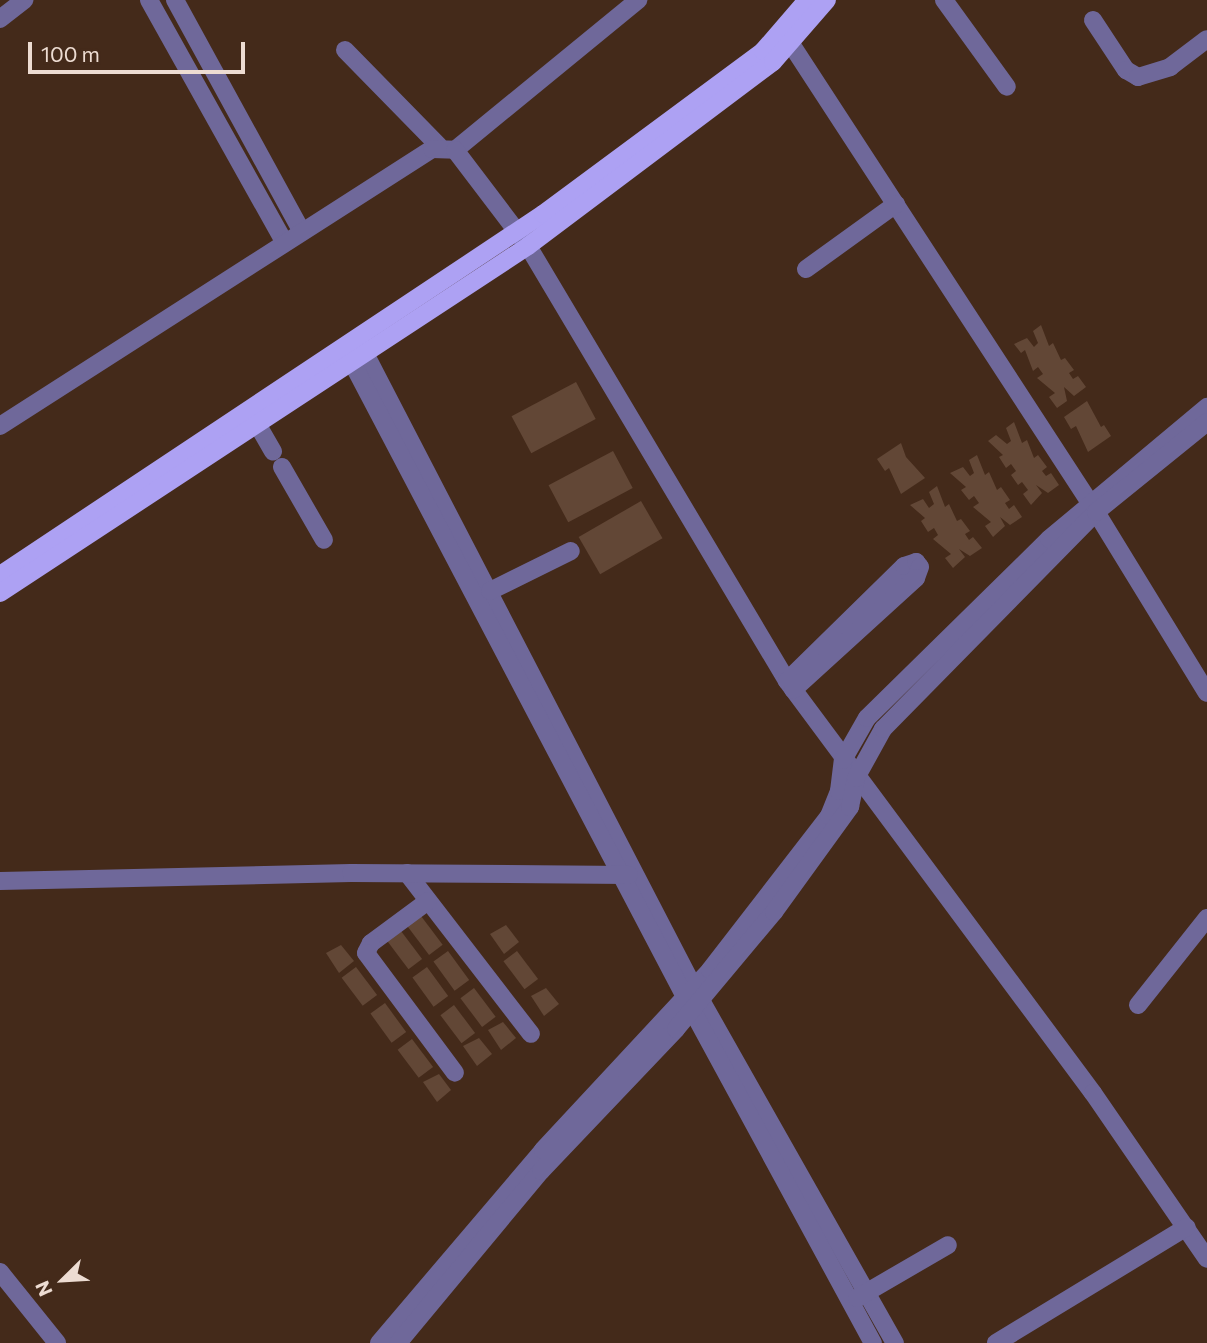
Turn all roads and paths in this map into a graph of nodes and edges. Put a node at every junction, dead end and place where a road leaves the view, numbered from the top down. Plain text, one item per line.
1 (24, 0) edge
2 (149, 0) edge
3 (175, 0) edge
4 (638, 0) edge
5 (807, 0) edge
6 (827, 0) edge
7 (944, 0) edge
8 (0, 19) edge
9 (1093, 20) dead end
10 (1207, 39) edge
11 (791, 44) junction
12 (345, 50) dead end
13 (1007, 87) dead end
14 (447, 148) junction
15 (896, 204) junction
16 (517, 231) junction
17 (302, 232) junction
18 (285, 243) junction
19 (527, 246) junction
20 (806, 269) dead end
21 (353, 348) junction
22 (1207, 407) edge
23 (256, 422) junction
24 (1207, 422) edge
25 (2, 424) edge
26 (1093, 507) junction
27 (324, 540) dead end
28 (571, 551) dead end
29 (0, 575) edge
30 (490, 591) junction
31 (0, 593) edge
32 (790, 685) junction
33 (1207, 693) edge
34 (843, 760) junction
35 (856, 778) junction
36 (407, 873) junction
37 (629, 875) junction
38 (0, 881) edge
39 (428, 901) junction
40 (1207, 918) edge
41 (693, 998) junction
42 (1138, 1005) dead end
43 (531, 1034) dead end
44 (454, 1073) dead end
45 (1187, 1227) junction
46 (948, 1245) dead end
47 (1207, 1259) edge
48 (0, 1272) edge
49 (859, 1298) junction
50 (57, 1343) edge
51 (379, 1343) edge
52 (398, 1343) edge
53 (873, 1343) edge
54 (895, 1343) edge
55 (996, 1343) edge

1 - 8 street
2 - 18 street
3 - 17 street
4 - 14 street
5 - 16 main road
6 - 11 main road
7 - 13 street
9 - 10 street
11 - 15 street
11 - 19 main road
12 - 14 street
14 - 16 street
14 - 17 street
15 - 20 street
15 - 26 street
16 - 19 street
16 - 21 main road
17 - 18 street
18 - 25 street
19 - 21 main road
19 - 32 street
21 - 23 main road
21 - 29 main road
21 - 30 street
21 - 37 street
22 - 26 street
23 - 27 street
23 - 31 main road
24 - 26 street
26 - 33 street
26 - 34 street
26 - 35 street
28 - 30 street
30 - 37 street
32 - 32 street
32 - 34 street
34 - 35 street
34 - 41 street
35 - 41 street
35 - 45 street
36 - 37 street
36 - 38 street
36 - 39 street
37 - 41 street
39 - 43 street
39 - 44 street
40 - 42 street
41 - 49 street
41 - 51 street
41 - 52 street
45 - 47 street
45 - 55 street
46 - 49 street
48 - 50 street
49 - 53 street
49 - 54 street

